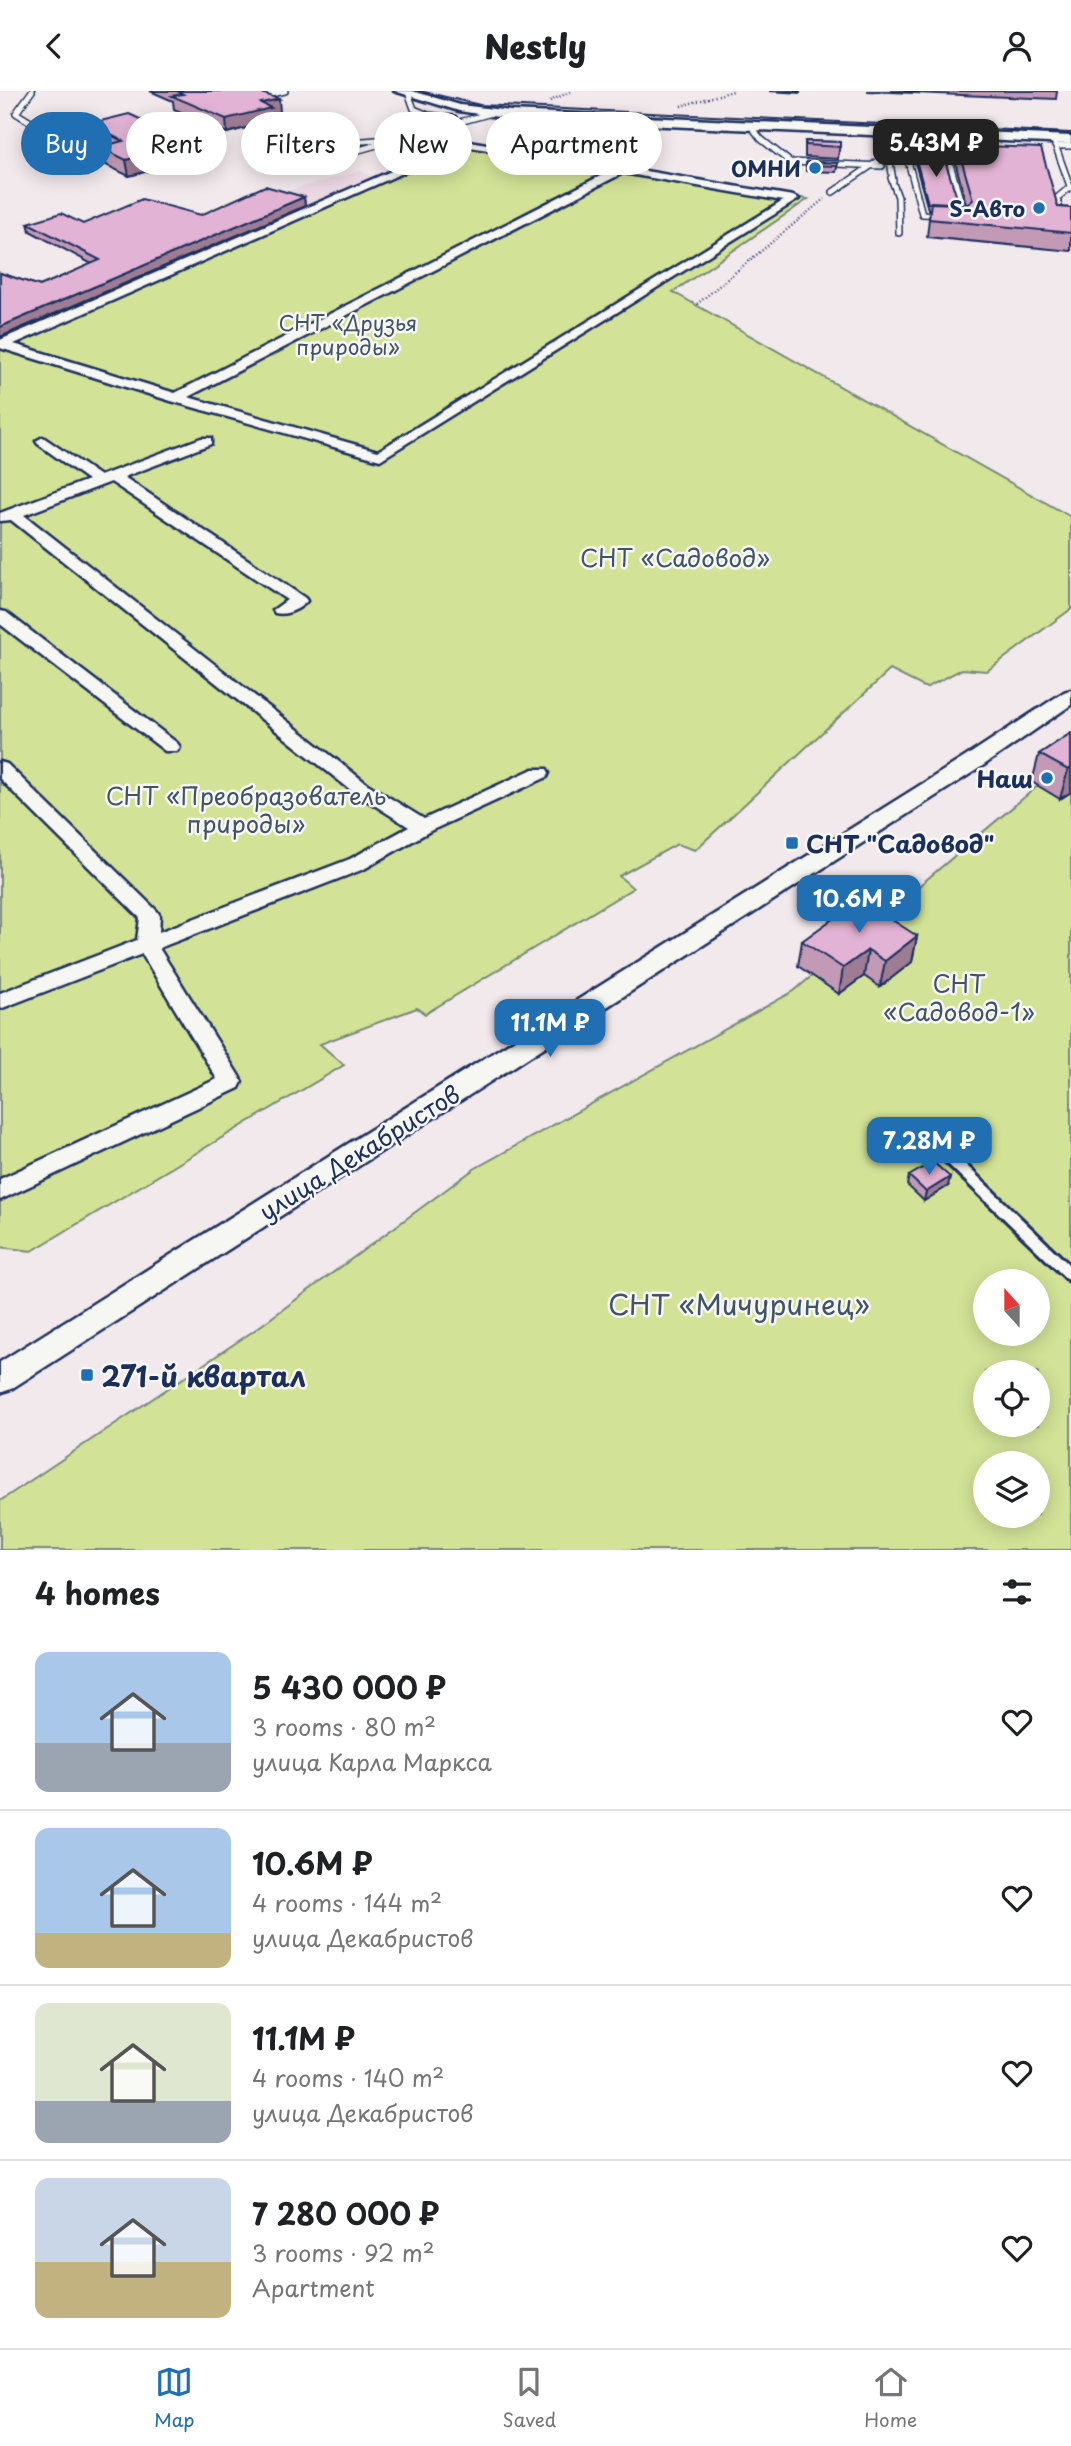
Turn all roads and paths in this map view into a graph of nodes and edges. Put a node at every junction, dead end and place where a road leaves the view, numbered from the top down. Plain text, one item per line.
1 (32, 91) edge
2 (285, 91) edge
3 (572, 91) edge
4 (733, 91) edge
5 (405, 93) edge
6 (453, 93) edge
7 (256, 98) edge
8 (428, 101) junction
9 (670, 109) dead end
10 (544, 110) junction
11 (421, 112) edge
12 (487, 112) edge
13 (509, 112) edge
14 (21, 116) edge
15 (751, 126) junction
16 (878, 132) junction
17 (1071, 140) edge
18 (1055, 146) junction
19 (1071, 146) edge
20 (486, 147) edge
21 (946, 150) junction
22 (1043, 151) edge
23 (981, 152) edge
24 (908, 161) dead end
25 (881, 163) junction
26 (870, 166) junction
27 (614, 175) edge
28 (646, 175) edge
29 (892, 181) junction
30 (1070, 189) edge
31 (833, 192) joint
32 (1061, 214) edge
33 (899, 233) dead end
34 (696, 304) dead end
35 (176, 398) junction
36 (206, 441) dead end
37 (43, 442) dead end
38 (105, 479) junction
39 (6, 516) edge
40 (281, 610) dead end
41 (0, 616) edge
42 (1071, 696) edge
43 (171, 747) dead end
44 (0, 768) edge
45 (540, 773) dead end
46 (423, 827) junction
47 (147, 945) junction
48 (0, 1000) edge
49 (944, 1152) dead end
50 (0, 1190) edge
51 (1071, 1275) edge
52 (0, 1379) edge

1 - 14 lane
2 - 7 lane
3 - 10 path
4 - 9 path
5 - 8 street
5 - 11 lane
6 - 8 street
6 - 10 street
8 - 12 street
10 - 13 street
10 - 15 street
15 - 16 street
15 - 26 lane
16 - 18 street
16 - 25 lane
17 - 18 street
18 - 19 lane
18 - 22 lane
18 - 30 lane
20 - 35 street
21 - 23 lane
21 - 24 lane
21 - 29 lane
25 - 26 lane
25 - 29 lane
26 - 31 lane
27 - 35 street
28 - 35 street
29 - 33 lane
30 - 32 lane
31 - 34 path
36 - 38 street
37 - 38 street
38 - 39 street
38 - 40 street
39 - 46 street
41 - 43 street
42 - 52 street, улица Декабристов
44 - 47 street
45 - 46 street
46 - 47 street
47 - 48 street
47 - 50 street
49 - 51 lane

